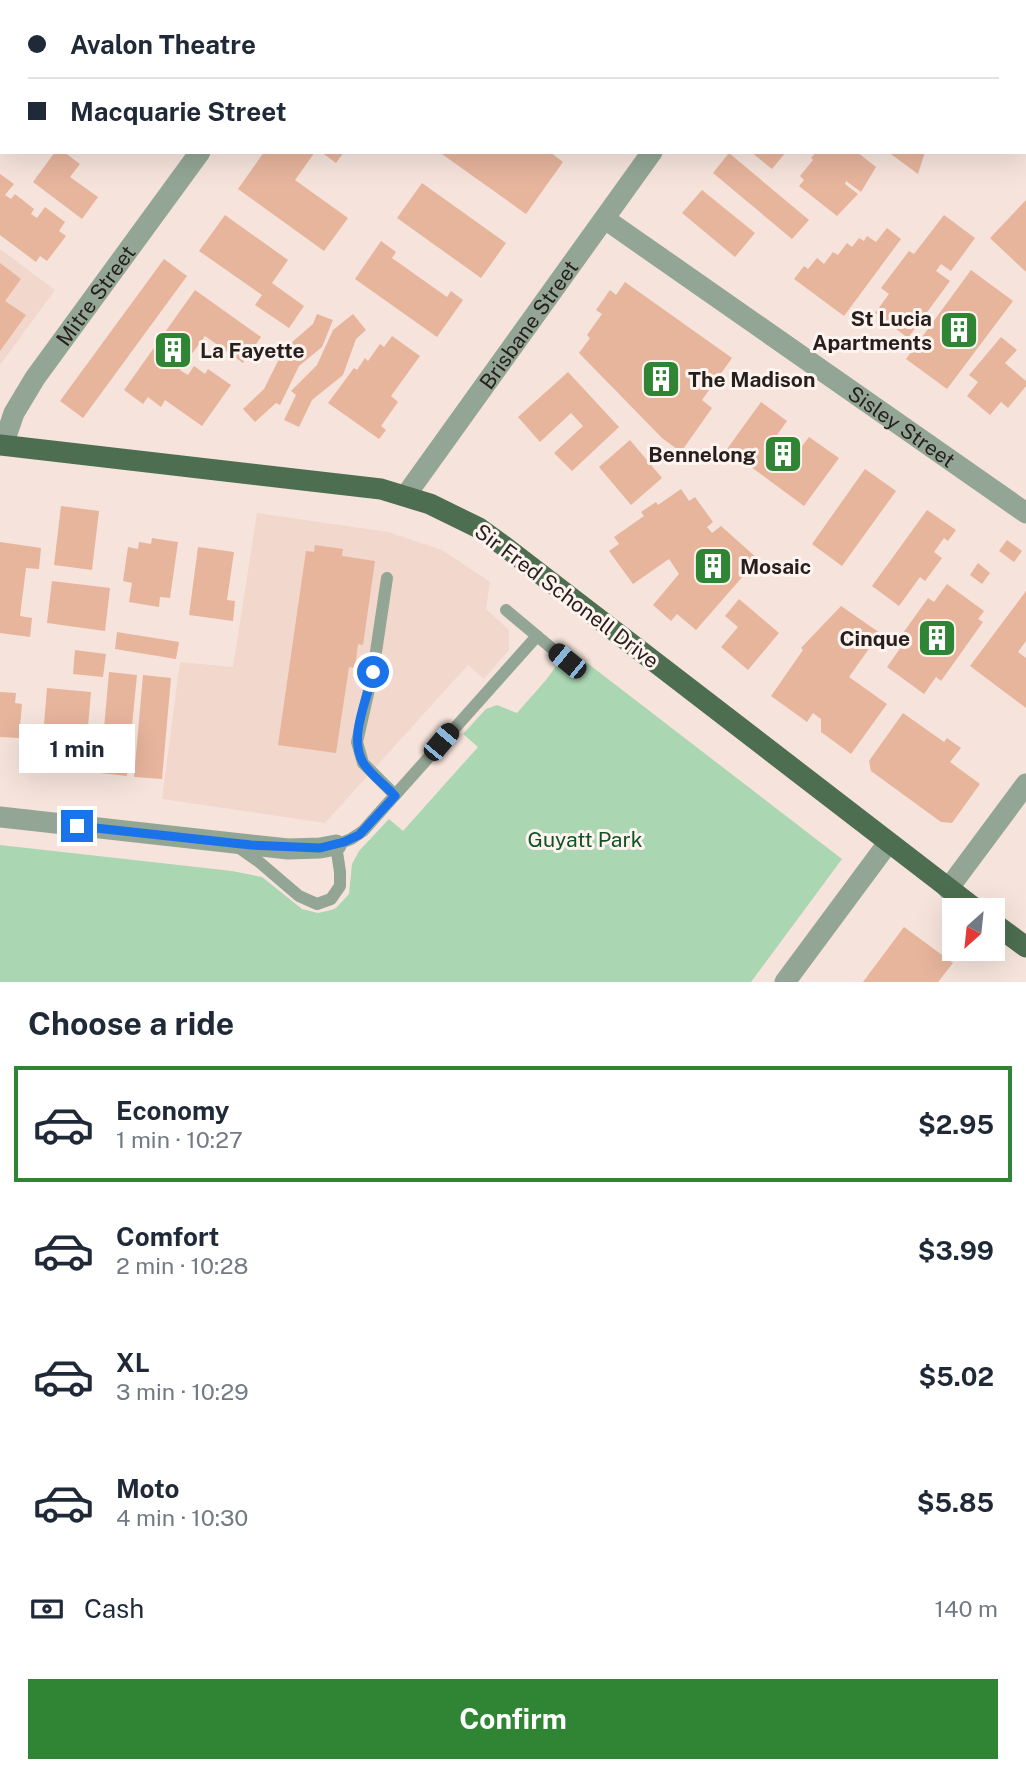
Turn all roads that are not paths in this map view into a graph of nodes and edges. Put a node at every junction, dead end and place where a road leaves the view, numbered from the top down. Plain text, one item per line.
1 (199, 154) edge
2 (651, 154) edge
3 (606, 219) junction
4 (1, 445) edge
5 (406, 495) junction
6 (1026, 513) edge
7 (387, 578) dead end
8 (506, 610) dead end
9 (537, 636) junction
10 (567, 661) dead end
11 (1026, 784) edge
12 (395, 796) junction
13 (0, 817) edge
14 (888, 843) junction
15 (232, 844) junction
16 (336, 845) junction
17 (948, 888) junction
18 (961, 898) edge
19 (1005, 932) edge
20 (1026, 947) edge
21 (785, 982) edge

1 - 4 street, Mitre Street
2 - 3 street, Brisbane Street
3 - 5 street, Brisbane Street
3 - 6 street, Sisley Street
4 - 5 main road, Sir Fred Schonell Drive
5 - 14 main road, Sir Fred Schonell Drive
7 - 12 lane
8 - 9 lane
9 - 10 lane
9 - 12 lane
11 - 17 street
12 - 16 lane
13 - 15 street
14 - 17 main road, Sir Fred Schonell Drive
14 - 21 street
15 - 16 street
15 - 16 lane
17 - 18 main road, Sir Fred Schonell Drive
19 - 20 main road

